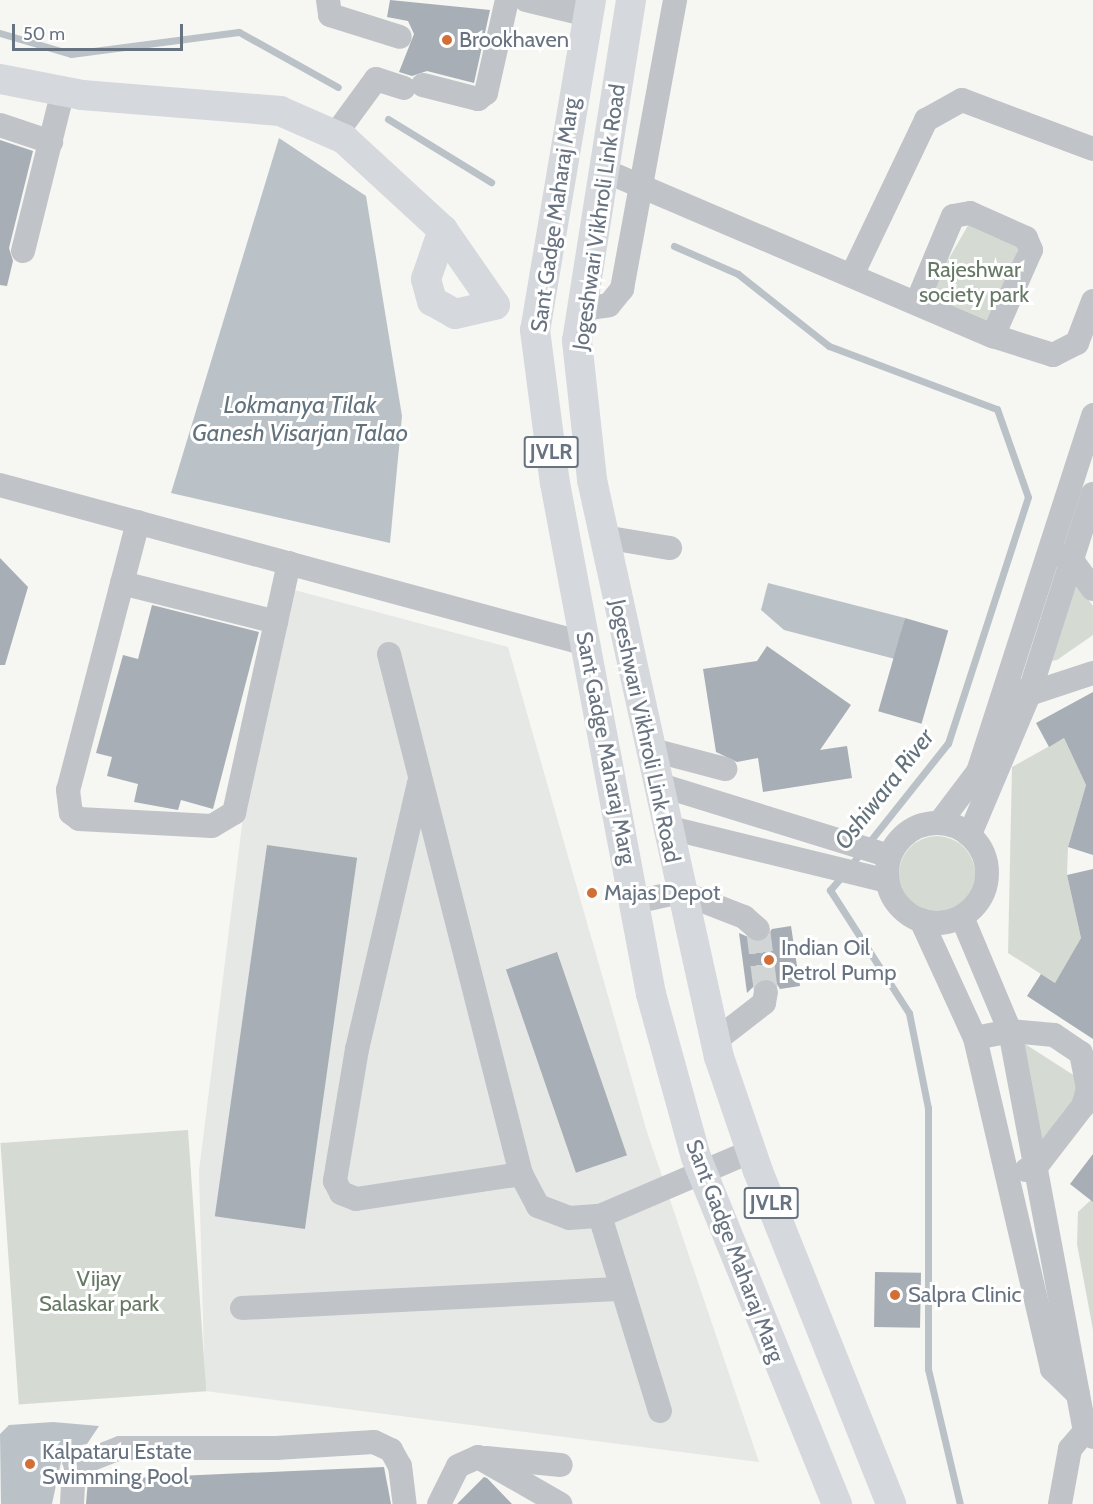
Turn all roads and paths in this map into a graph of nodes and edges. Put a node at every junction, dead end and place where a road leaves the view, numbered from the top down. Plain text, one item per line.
1 (328, 0) edge
2 (507, 0) edge
3 (526, 0) edge
4 (631, 0) edge
5 (675, 0) edge
6 (589, 8) edge
7 (400, 38) dead end
8 (0, 79) edge
9 (63, 91) junction
10 (0, 125) edge
11 (335, 135) junction
12 (51, 142) junction
13 (1093, 149) edge
14 (603, 170) junction
15 (642, 186) junction
16 (443, 230) junction
17 (23, 251) dead end
18 (854, 273) junction
19 (917, 302) junction
20 (1093, 302) edge
21 (495, 305) junction
22 (582, 309) junction
23 (535, 330) junction
24 (993, 336) junction
25 (577, 341) junction
26 (1093, 415) edge
27 (0, 485) edge
28 (1093, 494) edge
29 (138, 522) junction
30 (604, 537) junction
31 (670, 548) dead end
32 (1060, 556) junction
33 (289, 563) junction
34 (123, 583) junction
35 (1093, 589) edge
36 (276, 622) junction
37 (586, 644) junction
38 (389, 654) dead end
39 (1093, 673) edge
40 (1019, 691) junction
41 (650, 749) junction
42 (725, 769) dead end
43 (420, 777) junction
44 (657, 784) junction
45 (940, 822) junction
46 (666, 827) junction
47 (970, 834) junction
48 (882, 854) junction
49 (877, 878) junction
50 (680, 892) junction
51 (636, 902) junction
52 (962, 917) junction
53 (921, 920) junction
54 (758, 929) dead end
55 (766, 992) dead end
56 (1010, 1031) junction
57 (975, 1038) junction
58 (715, 1041) junction
59 (752, 1151) junction
60 (1035, 1168) junction
61 (521, 1174) junction
62 (701, 1174) junction
63 (1005, 1176) junction
64 (600, 1216) junction
65 (622, 1288) junction
66 (243, 1308) dead end
67 (1078, 1394) junction
68 (660, 1411) dead end
69 (1089, 1434) edge
70 (478, 1457) junction
71 (561, 1465) dead end
72 (72, 1504) edge
73 (405, 1504) edge
74 (440, 1504) edge
75 (560, 1504) edge
76 (837, 1504) edge
77 (891, 1504) edge
78 (1060, 1504) edge

1 - 7 street
2 - 11 street
3 - 6 street
4 - 14 main road, Jogeshwari Vikhroli Link Road / JVLR
5 - 15 street
6 - 23 main road, Sant Gadge Maharaj Marg / JVLR
8 - 9 main road
9 - 11 main road
9 - 12 street
10 - 12 street
11 - 16 main road
12 - 17 street
13 - 18 street
14 - 15 street
14 - 22 main road, Jogeshwari Vikhroli Link Road / JVLR
15 - 18 street
15 - 22 street
16 - 21 main road
16 - 21 main road
18 - 19 street
19 - 24 street
19 - 24 street
20 - 24 street
21 - 23 main road
22 - 25 main road, Jogeshwari Vikhroli Link Road / JVLR
23 - 25 main road
23 - 37 main road, Sant Gadge Maharaj Marg / JVLR
25 - 30 main road, Jogeshwari Vikhroli Link Road / JVLR
26 - 32 street
27 - 29 street
28 - 32 street
29 - 33 street
29 - 34 street
30 - 31 street
30 - 41 main road, Jogeshwari Vikhroli Link Road / JVLR
32 - 35 street
32 - 40 street
33 - 36 street
33 - 37 street
34 - 36 street
34 - 36 street
37 - 51 main road, Sant Gadge Maharaj Marg / JVLR
38 - 43 street
39 - 40 street
40 - 45 street
40 - 47 street
41 - 42 street
41 - 44 main road, Jogeshwari Vikhroli Link Road / JVLR
43 - 61 street
43 - 61 street
44 - 46 main road, Jogeshwari Vikhroli Link Road / JVLR
44 - 48 street
45 - 47 street
45 - 48 street
46 - 49 street
46 - 50 main road, Jogeshwari Vikhroli Link Road / JVLR
47 - 52 street
48 - 49 street
49 - 53 street
50 - 51 street
50 - 54 street
50 - 58 main road, Jogeshwari Vikhroli Link Road / JVLR
51 - 62 main road, Sant Gadge Maharaj Marg / JVLR
52 - 53 street
52 - 56 street
53 - 57 street
55 - 58 street
56 - 57 street
56 - 60 street
56 - 60 street
57 - 63 street
58 - 59 main road, Jogeshwari Vikhroli Link Road / JVLR
59 - 62 street
59 - 77 main road, Jogeshwari Vikhroli Link Road / JVLR
60 - 63 street
60 - 67 street
61 - 64 street
62 - 64 street
62 - 76 main road, Sant Gadge Maharaj Marg / JVLR
63 - 67 street
64 - 65 street
65 - 66 street
65 - 68 street
67 - 69 street
69 - 78 street
70 - 71 street
70 - 74 street
70 - 75 street
72 - 73 street

